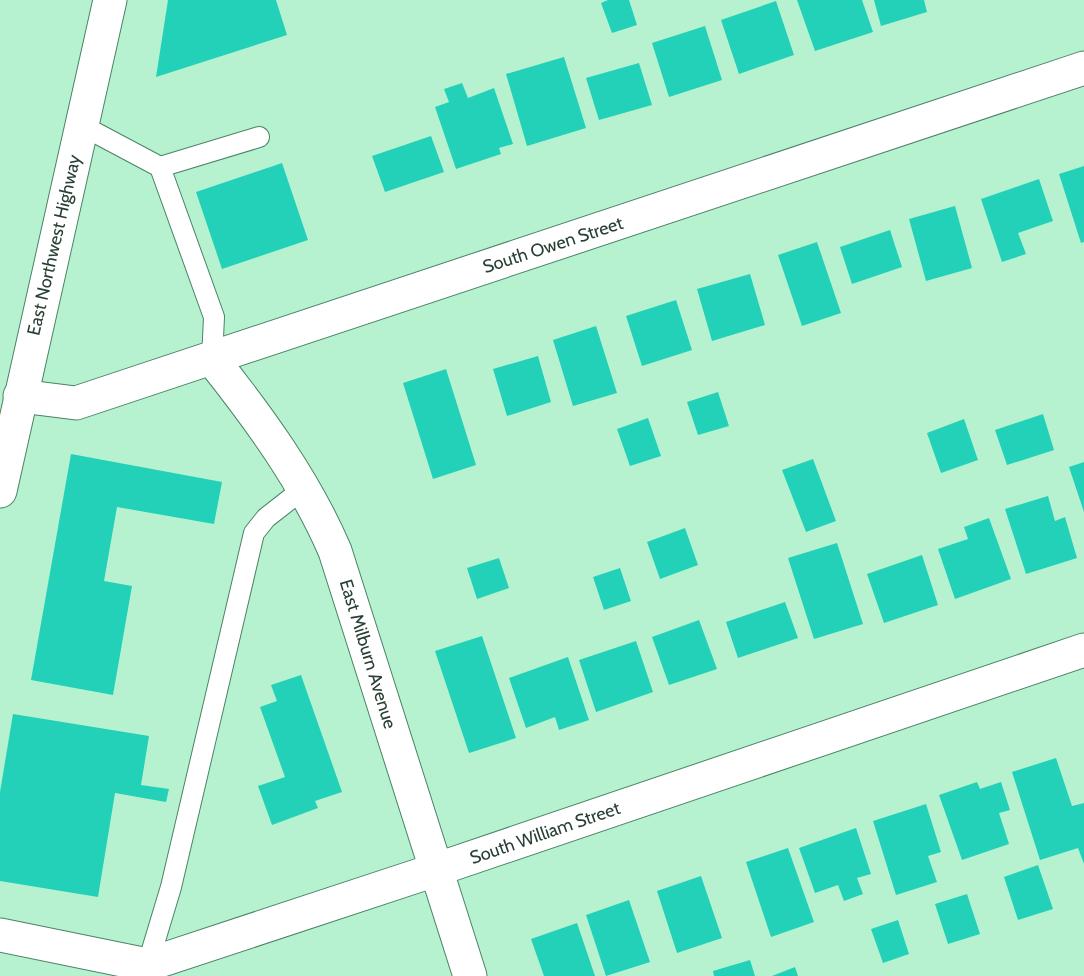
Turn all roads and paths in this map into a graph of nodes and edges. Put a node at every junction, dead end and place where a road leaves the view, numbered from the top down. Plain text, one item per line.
1 (110, 0) edge
2 (1084, 68) edge
3 (81, 126) junction
4 (260, 137) dead end
5 (160, 167) junction
6 (212, 359) junction
7 (20, 396) junction
8 (303, 489) junction
9 (0, 491) edge
10 (1084, 650) edge
11 (435, 870) junction
12 (0, 935) edge
13 (146, 970) edge
14 (470, 976) edge

1 - 3 street, East Northwest Highway
2 - 6 street, South Owen Street
3 - 5 lane
3 - 7 street, East Northwest Highway
4 - 5 lane
5 - 6 lane
6 - 7 street, South Owen Street
6 - 8 street, East Milburn Avenue
7 - 9 street, East Northwest Highway
8 - 11 street, East Milburn Avenue
8 - 13 lane
10 - 11 street, South William Street
11 - 13 street, South William Street
11 - 14 street, East Milburn Avenue
12 - 13 street, South William Street

